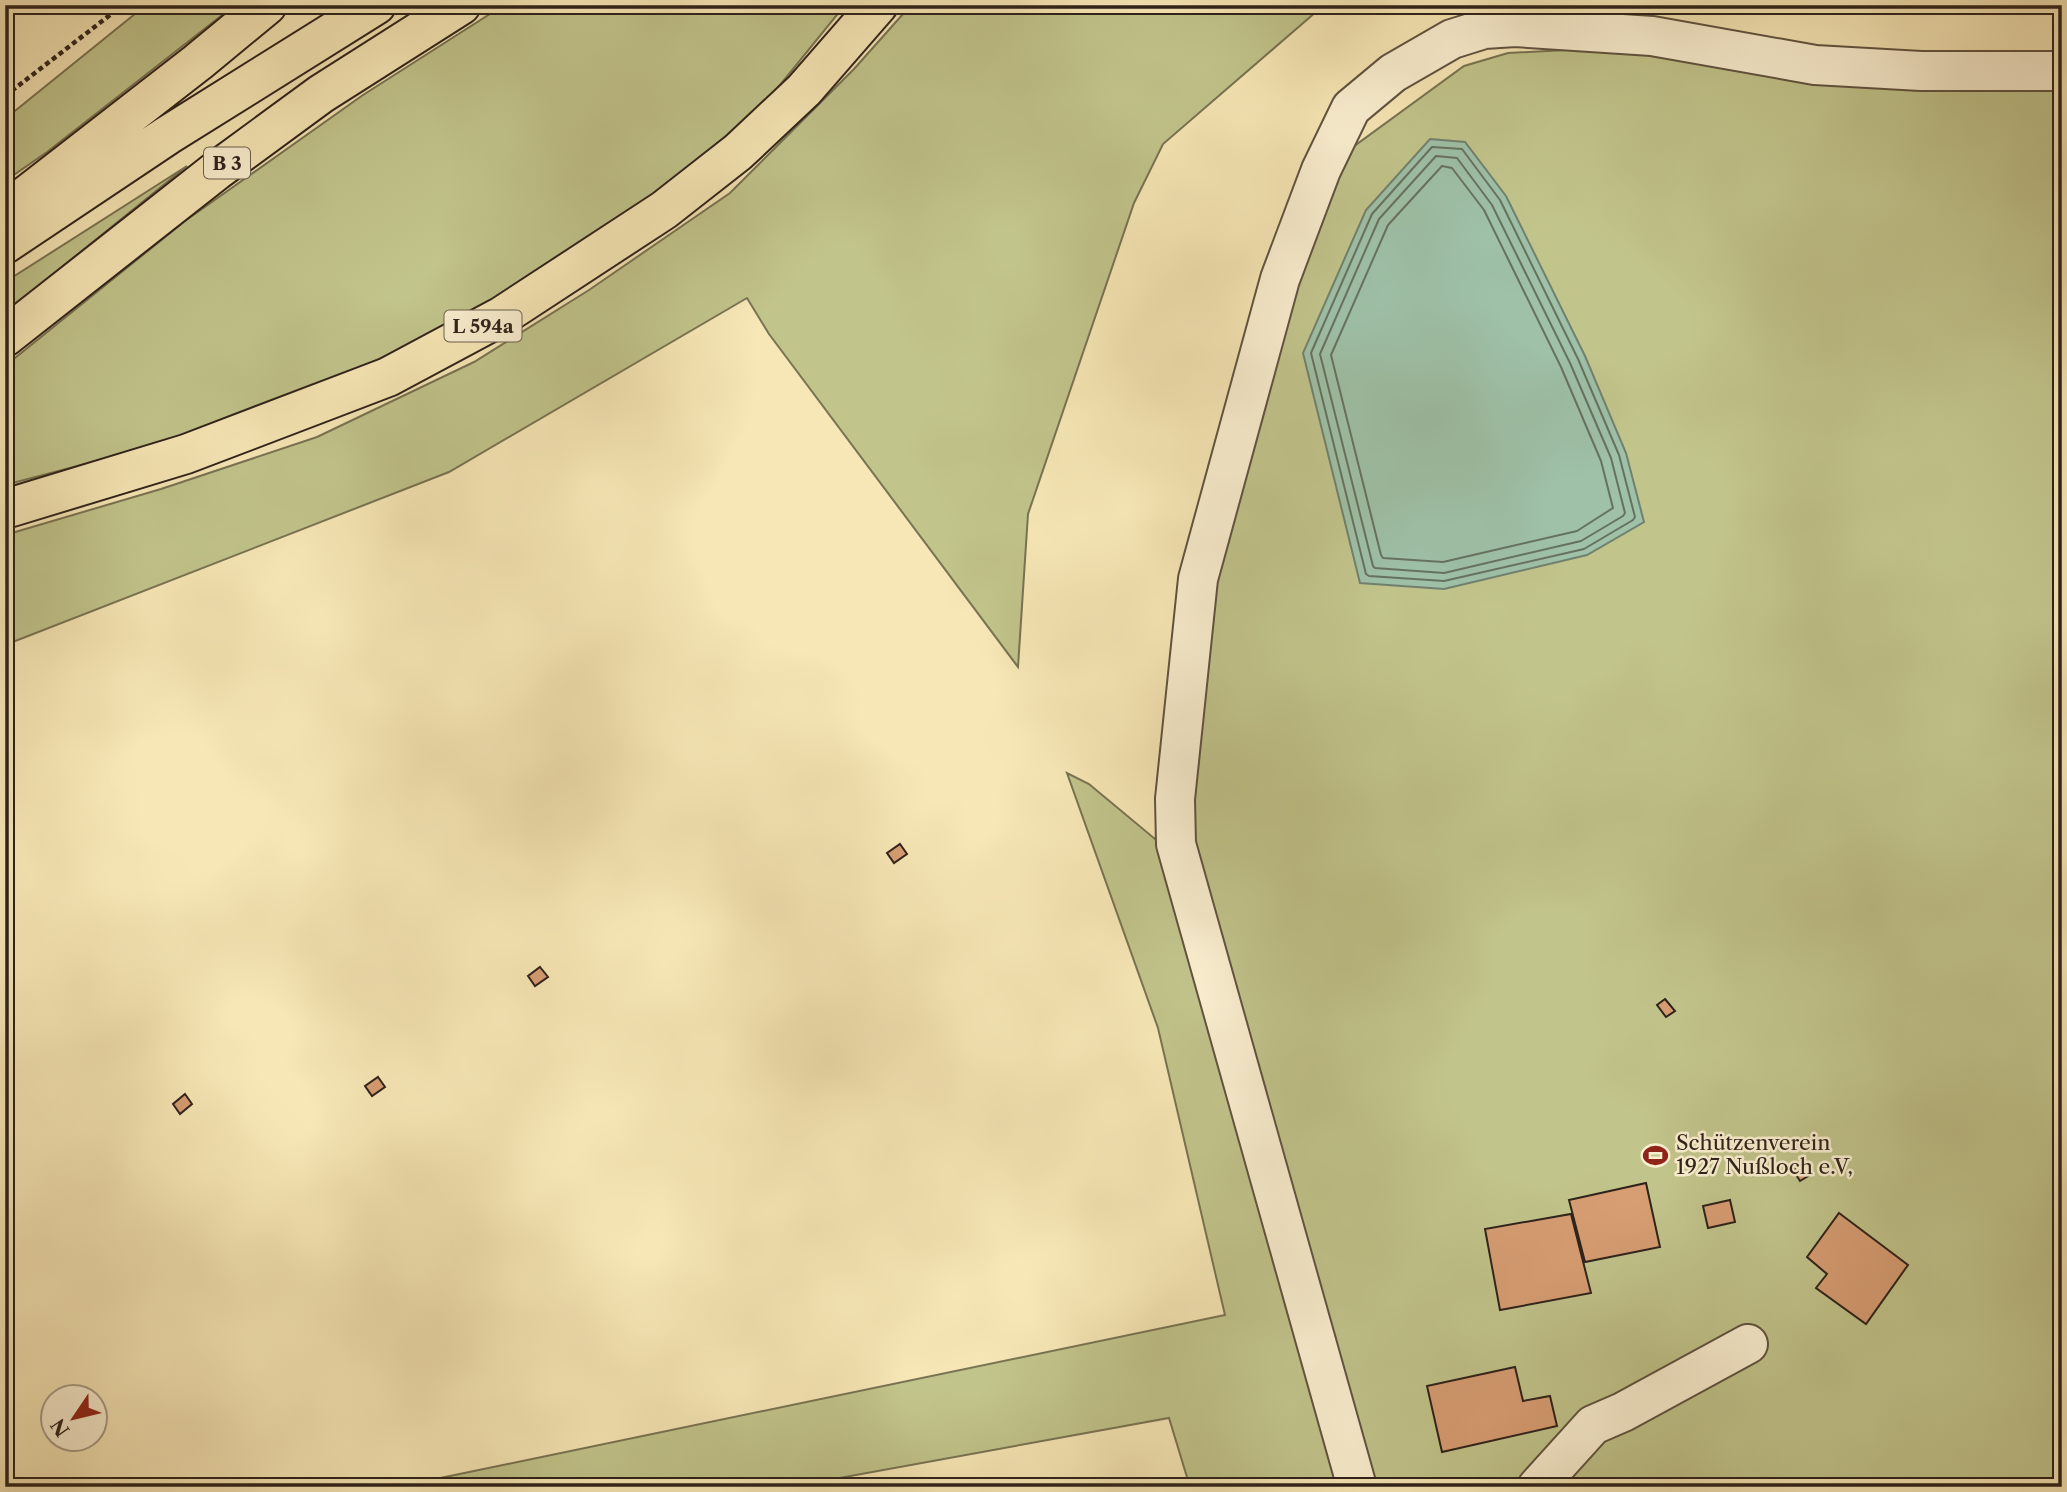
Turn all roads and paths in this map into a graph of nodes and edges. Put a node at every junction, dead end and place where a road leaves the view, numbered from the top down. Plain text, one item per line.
1 (123, 5) edge
2 (267, 5) edge
3 (376, 5) edge
4 (461, 5) edge
5 (878, 5) edge
6 (1488, 17) edge
7 (2062, 71) edge
8 (5, 96) edge
9 (5, 212) edge
10 (5, 244) edge
11 (5, 337) edge
12 (5, 509) edge
13 (1748, 1344) dead end
14 (1357, 1487) edge
15 (1537, 1487) edge

1 - 8 path
2 - 9 highway
3 - 10 highway, B 3
4 - 11 highway, B 3
5 - 12 highway, L 594a
6 - 7 lane
6 - 14 lane
13 - 15 lane

